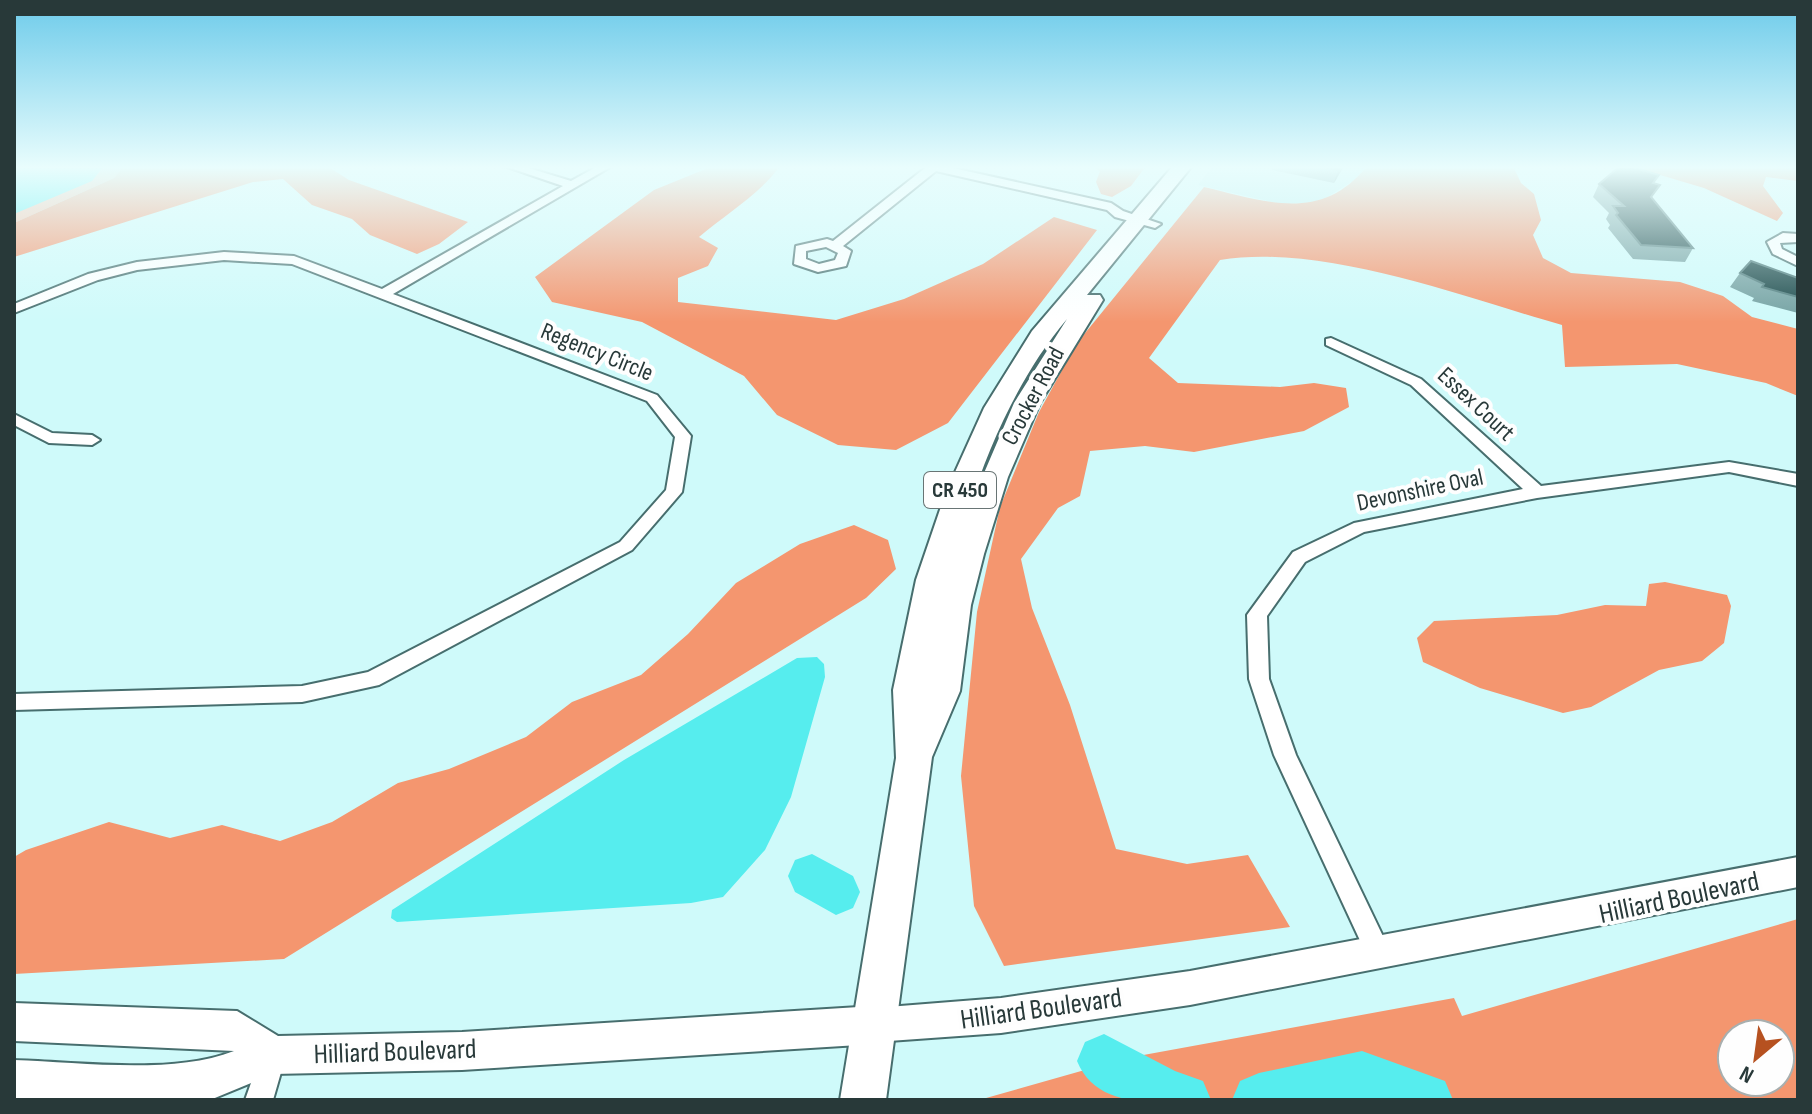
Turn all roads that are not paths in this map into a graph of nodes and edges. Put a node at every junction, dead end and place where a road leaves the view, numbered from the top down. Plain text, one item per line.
1 (515, 218) edge
2 (869, 218) edge
3 (1126, 218) edge
4 (1137, 219) junction
5 (1798, 238) edge
6 (836, 245) dead end
7 (1798, 262) edge
8 (381, 295) junction
9 (14, 309) edge
10 (1331, 342) dead end
11 (14, 419) edge
12 (92, 440) dead end
13 (1798, 480) edge
14 (1537, 492) junction
15 (14, 702) edge
16 (914, 758) junction
17 (1798, 872) edge
18 (1379, 953) junction
19 (14, 1022) edge
20 (875, 1025) junction
21 (273, 1055) junction
22 (14, 1080) edge
23 (259, 1100) edge
24 (863, 1100) edge

1 - 8 street
2 - 6 street
3 - 4 street
4 - 16 main road, Crocker Road / CR 450
4 - 16 main road, Crocker Road / CR 450
5 - 7 street
8 - 9 street, Regency Circle
8 - 15 street, Regency Circle
10 - 14 street, Essex Court
11 - 12 street
13 - 14 street, Devonshire Oval
14 - 18 street, Devonshire Oval
16 - 20 main road, Crocker Road / CR 450
17 - 18 street, Hilliard Boulevard
18 - 20 street, Hilliard Boulevard
19 - 21 main road
20 - 21 main road, Hilliard Boulevard
20 - 24 main road, Crocker Road / CR 450
21 - 22 main road, Hilliard Boulevard
21 - 23 street

